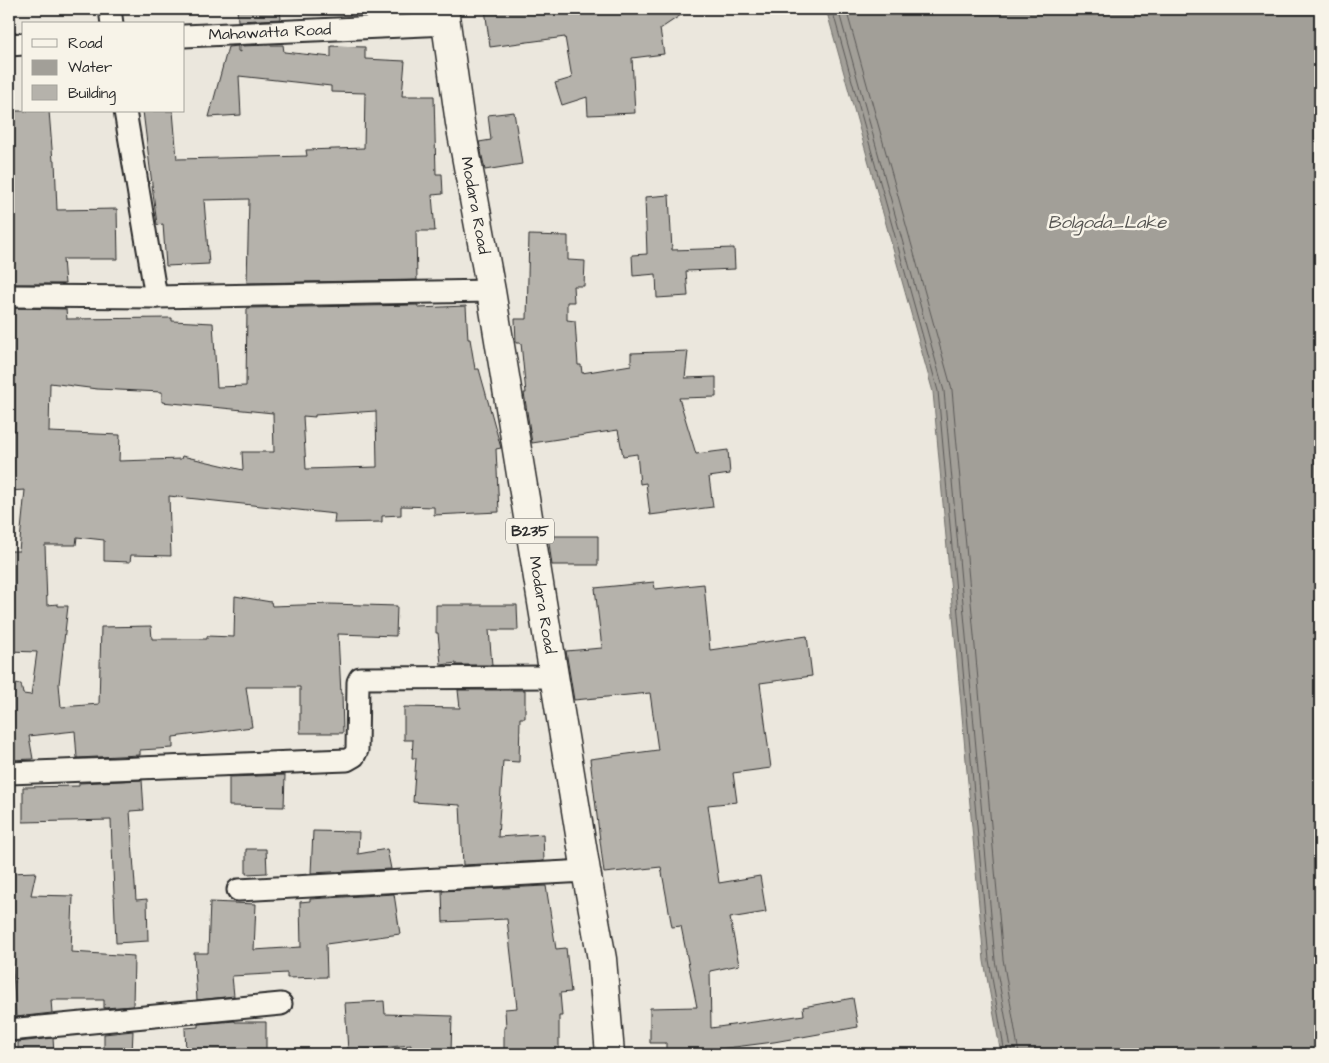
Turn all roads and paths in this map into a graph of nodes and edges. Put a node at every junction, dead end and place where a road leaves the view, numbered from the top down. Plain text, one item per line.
1 (110, 9) edge
2 (445, 16) edge
3 (112, 22) edge
4 (185, 36) edge
5 (22, 44) edge
6 (9, 45) edge
7 (126, 112) edge
8 (491, 291) junction
9 (9, 296) edge
10 (156, 297) junction
11 (554, 677) junction
12 (9, 773) edge
13 (586, 871) junction
14 (238, 890) dead end
15 (281, 1004) dead end
16 (9, 1030) edge
17 (610, 1054) edge

1 - 3 street
2 - 4 street, Mahawatta Road
2 - 8 main road, Modara Road / B235
5 - 6 street
7 - 10 street
8 - 10 street
8 - 11 main road, Modara Road / B235
9 - 10 street
11 - 12 street
11 - 13 main road, Modara Road / B235
13 - 14 street
13 - 17 main road, Modara Road / B235
15 - 16 street

